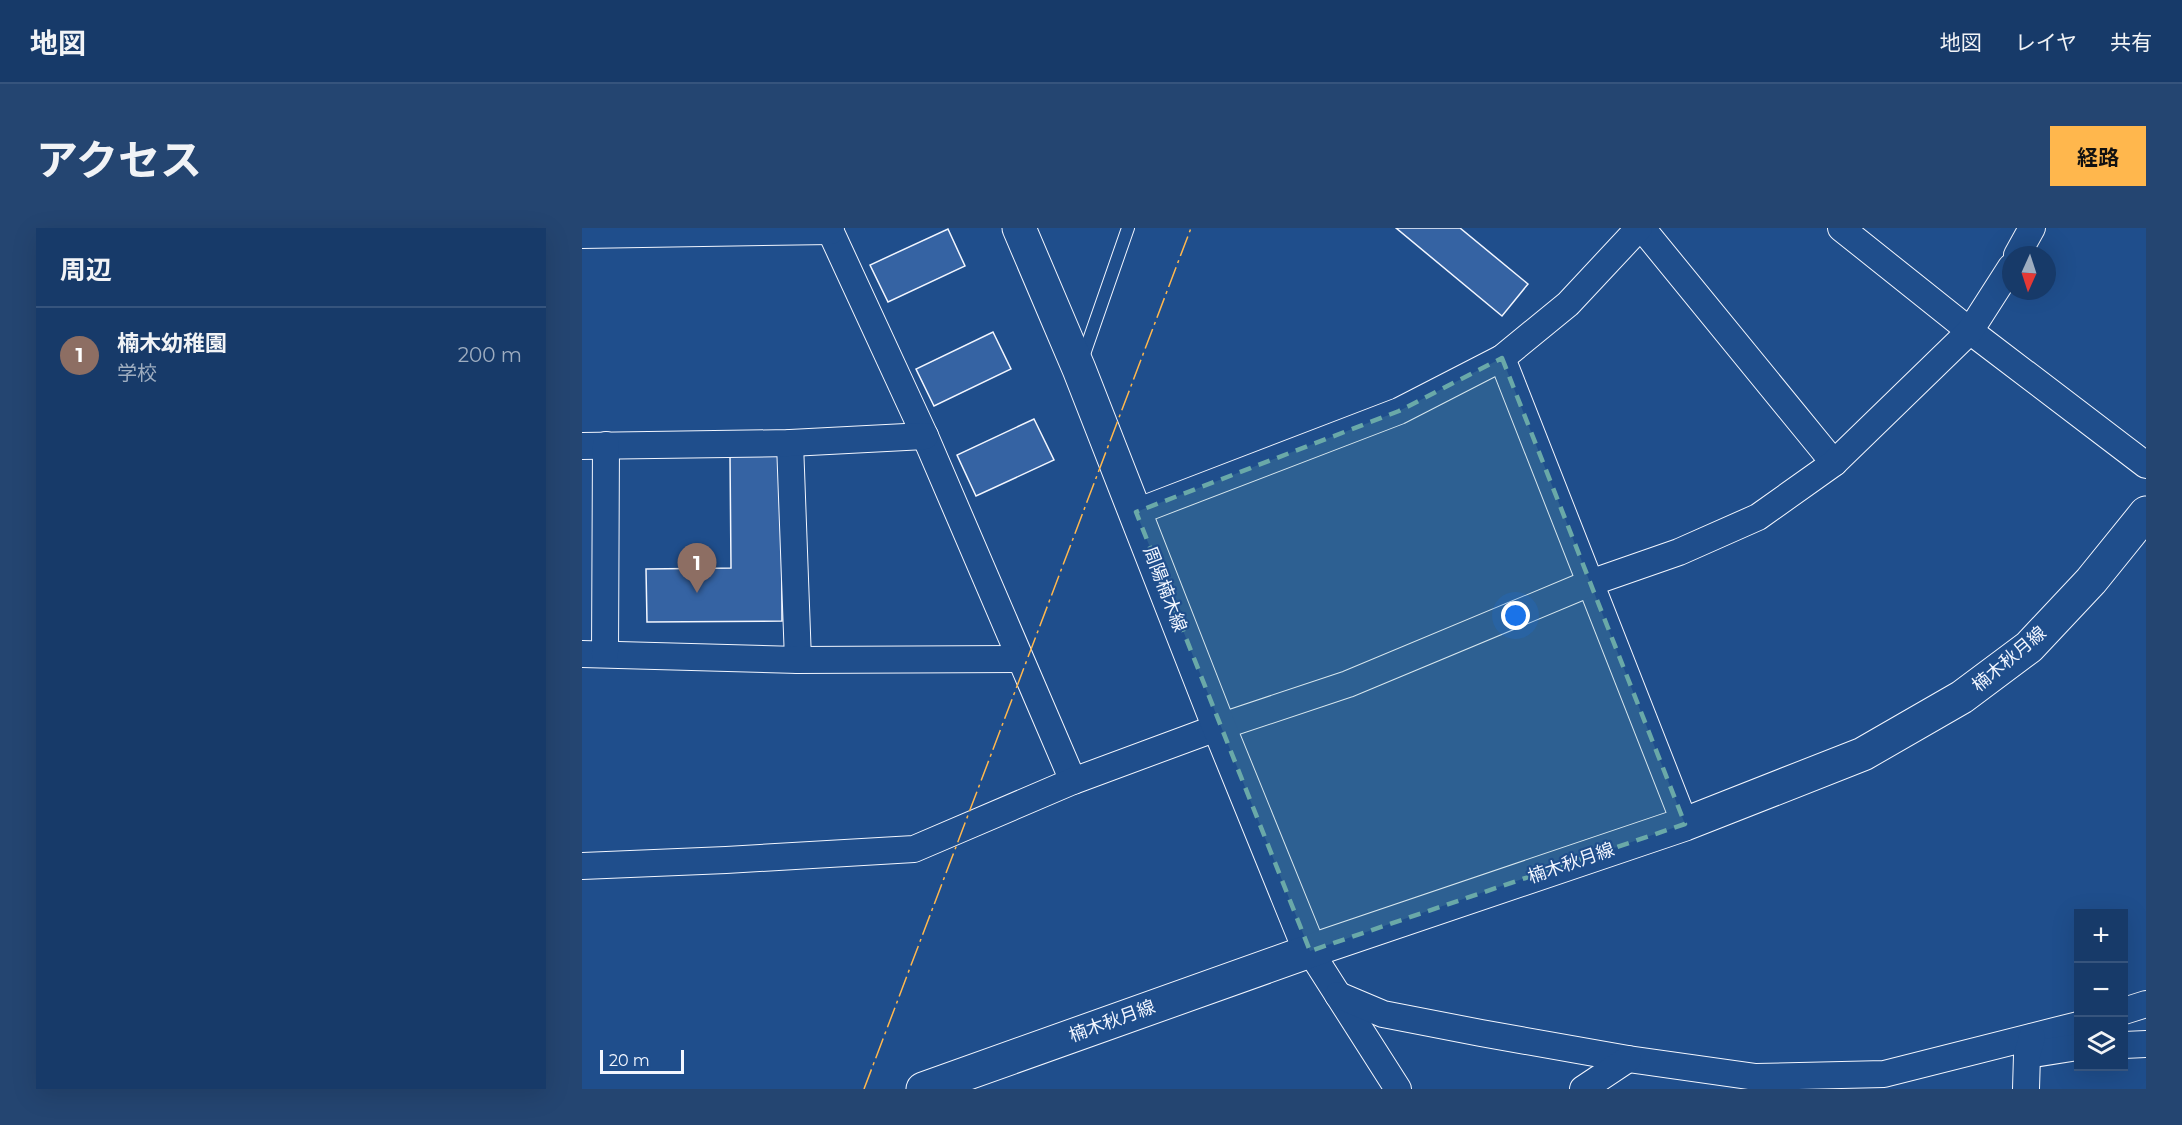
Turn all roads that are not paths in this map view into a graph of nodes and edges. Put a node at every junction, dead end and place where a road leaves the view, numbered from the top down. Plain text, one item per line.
1 (1020, 228) edge
2 (1128, 228) edge
3 (1641, 228) edge
4 (1841, 228) edge
5 (2032, 228) edge
6 (830, 230) edge
7 (582, 235) edge
8 (2023, 246) edge
9 (2002, 281) edge
10 (1970, 331) junction
11 (1502, 358) junction
12 (1079, 369) junction
13 (925, 436) junction
14 (790, 443) junction
15 (594, 445) edge
16 (1834, 463) junction
17 (2146, 465) edge
18 (1136, 512) junction
19 (2146, 513) edge
20 (1590, 583) junction
21 (594, 654) edge
22 (1019, 659) junction
23 (798, 660) junction
24 (1219, 727) junction
25 (1073, 781) junction
26 (1685, 824) junction
27 (582, 866) edge
28 (1310, 951) junction
29 (1338, 995) junction
30 (2146, 1004) edge
31 (2128, 1010) edge
32 (2074, 1027) edge
33 (2146, 1044) edge
34 (2128, 1045) edge
35 (2030, 1046) junction
36 (2074, 1047) edge
37 (1628, 1059) junction
38 (923, 1089) edge
39 (1398, 1089) edge
40 (1583, 1089) edge
41 (2026, 1089) edge

1 - 12 street, 周陽楠木線
2 - 12 lane
3 - 11 street
3 - 16 street
4 - 10 street
5 - 8 street
6 - 7 street
6 - 13 street
9 - 10 street
10 - 16 street
10 - 17 street
11 - 18 street
11 - 20 street
12 - 18 street, 周陽楠木線
13 - 14 street
13 - 22 street
14 - 15 street
14 - 23 street
15 - 21 street
16 - 20 street
18 - 24 street, 周陽楠木線
19 - 26 street, 楠木秋月線
20 - 24 street
20 - 26 street
21 - 23 street
22 - 23 street
22 - 25 street
24 - 25 street
24 - 28 street, 周陽楠木線
25 - 27 street
26 - 28 street, 楠木秋月線
28 - 29 street
28 - 38 street, 楠木秋月線
29 - 37 street
29 - 39 street
30 - 31 street
32 - 35 street
33 - 34 street
35 - 36 street
35 - 37 street
35 - 41 street
37 - 40 street

